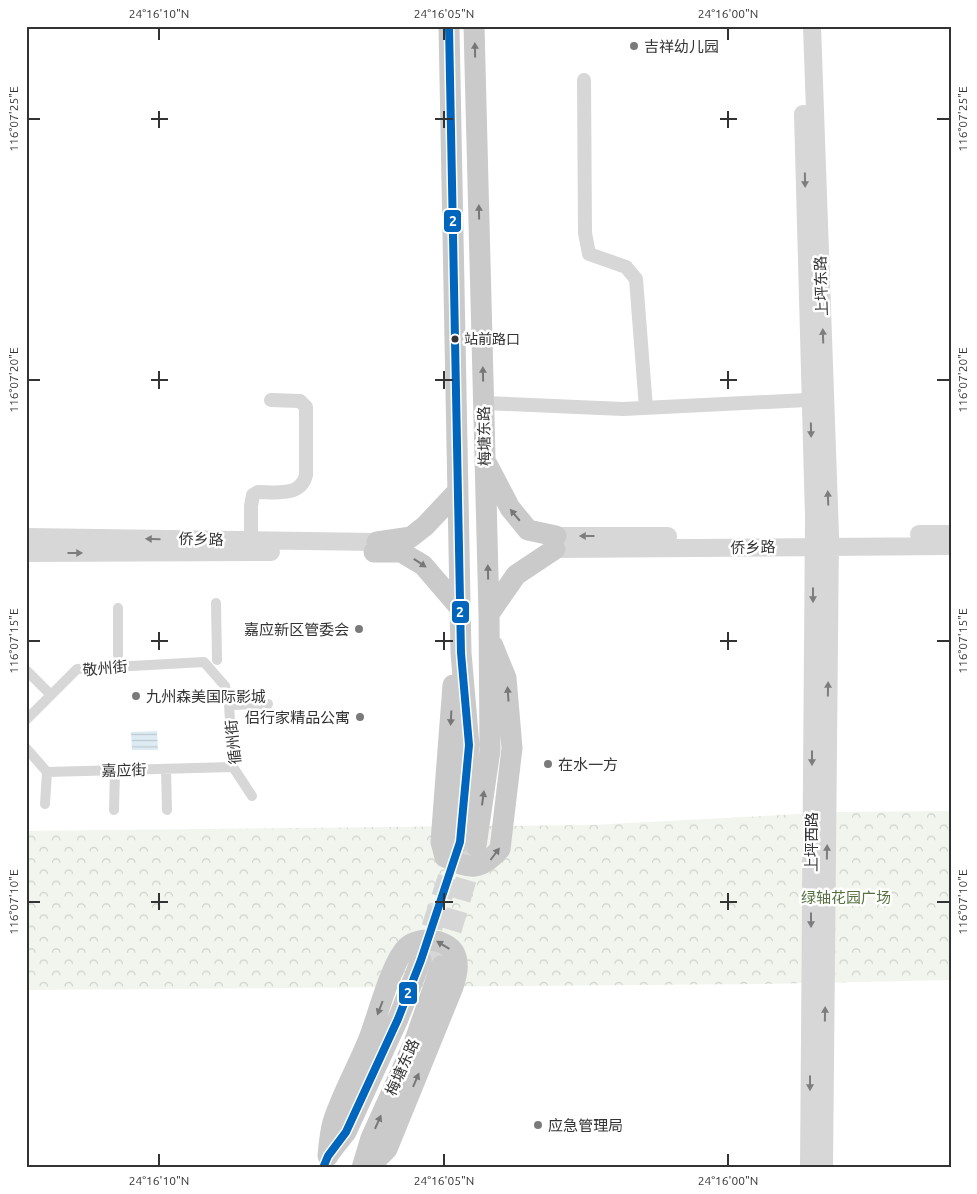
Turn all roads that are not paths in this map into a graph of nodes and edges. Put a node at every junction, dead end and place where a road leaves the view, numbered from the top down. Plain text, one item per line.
1 (449, 26) edge
2 (474, 26) edge
3 (801, 26) edge
4 (812, 26) edge
5 (584, 80) dead end
6 (271, 400) dead end
7 (807, 400) dead end
8 (484, 403) junction
9 (646, 408) junction
10 (485, 462) junction
11 (458, 492) junction
12 (951, 534) edge
13 (26, 537) edge
14 (251, 540) junction
15 (821, 541) junction
16 (556, 543) junction
17 (951, 546) edge
18 (375, 547) junction
19 (26, 554) edge
20 (216, 603) dead end
21 (118, 608) dead end
22 (460, 608) junction
23 (489, 614) junction
24 (489, 638) junction
25 (461, 653) junction
26 (118, 655) dead end
27 (217, 660) dead end
28 (204, 662) joint
29 (26, 670) edge
30 (50, 694) junction
31 (268, 704) dead end
32 (229, 705) junction
33 (26, 720) edge
34 (26, 748) edge
35 (233, 768) junction
36 (166, 769) junction
37 (115, 770) junction
38 (47, 772) junction
39 (252, 796) dead end
40 (46, 804) dead end
41 (114, 810) dead end
42 (167, 810) dead end
43 (325, 1162) edge
44 (362, 1168) edge
45 (368, 1168) edge
46 (809, 1168) edge
47 (824, 1168) edge

1 - 11 main road, 梅塘东路
8 -> 2 main road, 梅塘东路
3 -> 15 street, 上坪东路
15 -> 4 street, 上坪东路
5 - 9 street
6 - 14 street
7 - 9 street
8 - 9 street
8 - 10 main road, 梅塘东路
16 -> 10 main road
23 -> 10 main road, 梅塘东路
11 - 18 main road
11 - 22 main road, 梅塘东路
12 - 15 street, 侨乡路
14 -> 13 street, 侨乡路
14 - 18 street, 侨乡路
15 - 16 street, 侨乡路
15 - 17 street, 侨乡路
15 -> 46 street, 上坪西路
47 -> 15 street, 上坪西路
16 - 23 main road
19 -> 18 street, 侨乡路
18 -> 22 main road
20 - 27 street
21 - 26 street
22 - 25 main road, 梅塘东路
23 - 24 main road, 梅塘东路
25 -> 24 main road, 梅塘东路
25 -> 24 main road
28 - 30 street, 敬州街
28 - 32 street, 循州街
29 - 30 street
30 - 33 street, 敬州街
31 - 32 street
32 - 35 street, 循州街
34 - 38 street
35 - 36 street, 嘉应街
35 - 39 street, 循州街
36 - 37 street, 嘉应街
36 - 42 street
37 - 38 street, 嘉应街
37 - 41 street
38 - 40 street
44 -> 43 main road, 梅塘东路
45 -> 43 main road

